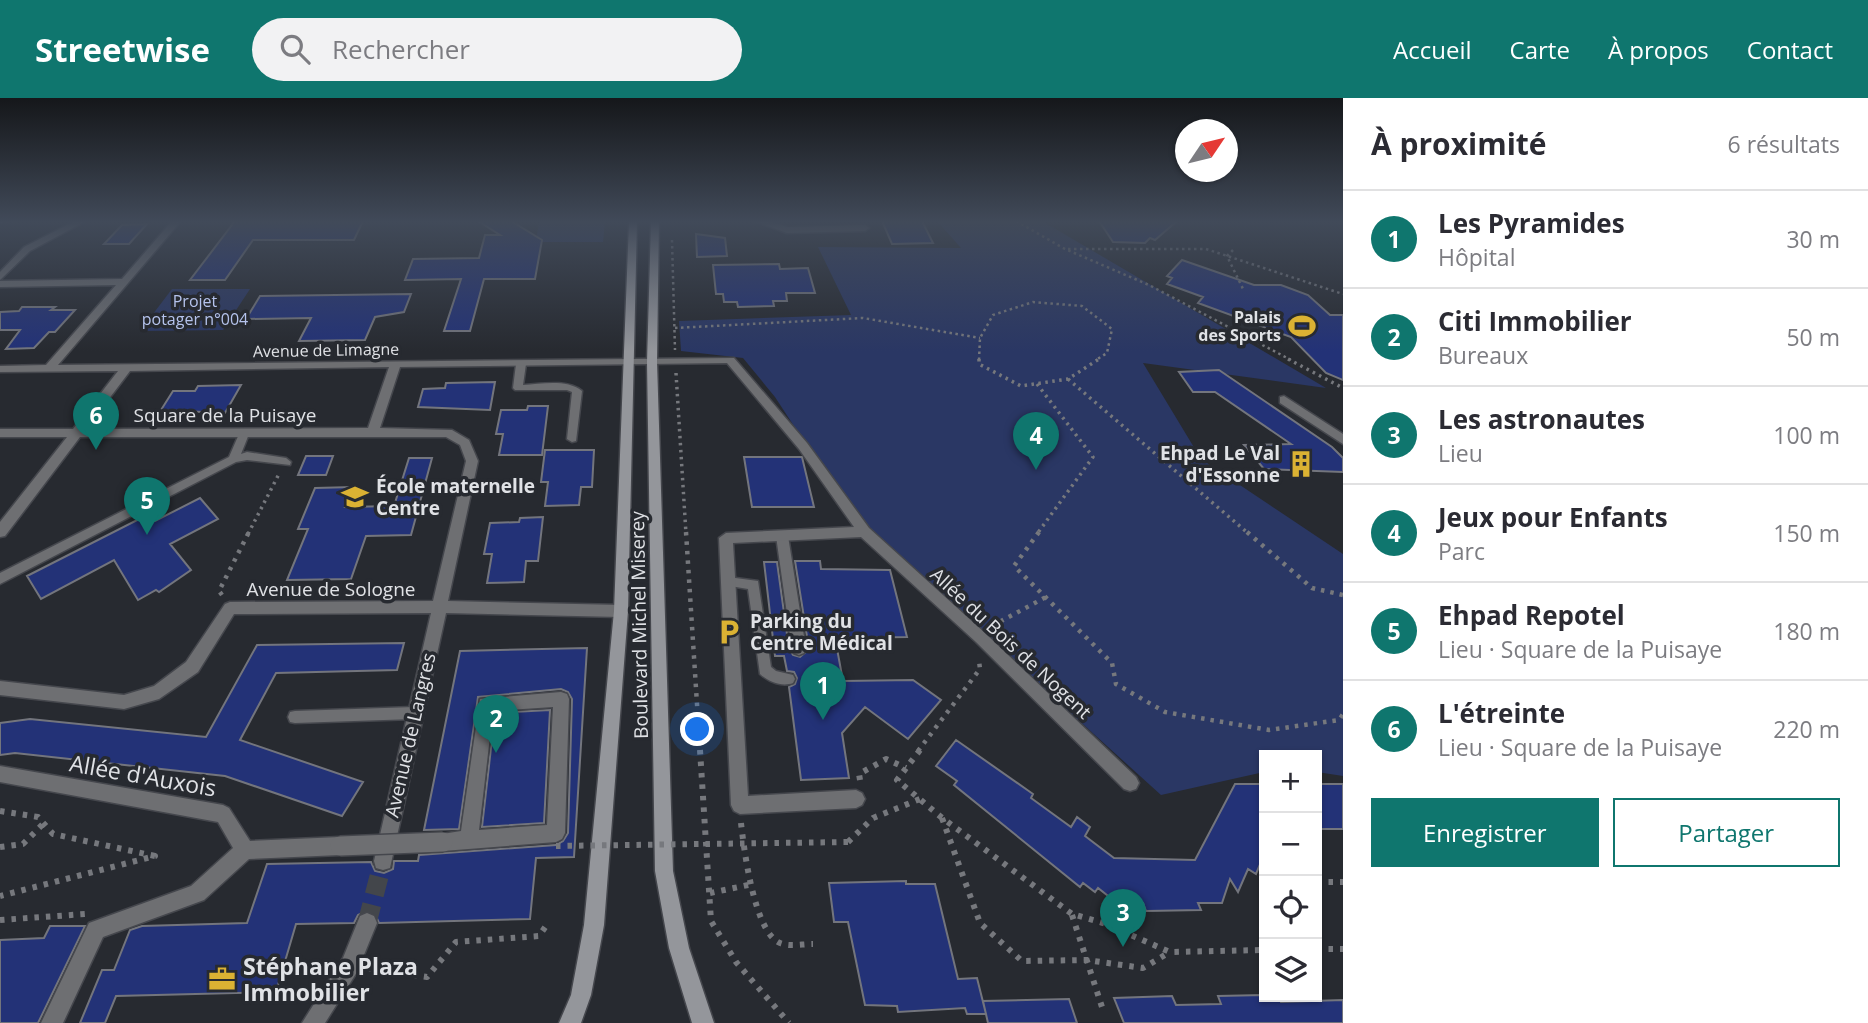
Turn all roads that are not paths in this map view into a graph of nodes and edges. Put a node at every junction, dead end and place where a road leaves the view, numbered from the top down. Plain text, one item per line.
1 (12, 264) edge
2 (139, 264) edge
3 (632, 264) edge
4 (654, 264) edge
5 (0, 277) edge
6 (124, 282) junction
7 (0, 284) edge
8 (629, 362) junction
9 (652, 362) junction
10 (521, 364) junction
11 (395, 365) junction
12 (125, 368) junction
13 (0, 369) edge
14 (48, 369) junction
15 (1284, 400) dead end
16 (77, 432) junction
17 (373, 432) junction
18 (0, 433) edge
19 (244, 434) junction
20 (572, 439) dead end
21 (1343, 440) edge
22 (233, 459) junction
23 (286, 462) road end
24 (0, 532) edge
25 (864, 532) junction
26 (782, 536) junction
27 (0, 579) edge
28 (728, 582) junction
29 (439, 608) junction
30 (621, 611) junction
31 (799, 649) dead end
32 (788, 679) dead end
33 (0, 688) edge
34 (414, 713) junction
35 (295, 717) dead end
36 (0, 774) edge
37 (1130, 783) dead end
38 (856, 799) road end
39 (469, 839) junction
40 (245, 850) junction
41 (383, 861) tunnel mouth
42 (366, 923) tunnel mouth
43 (52, 1023) edge
44 (313, 1023) edge
45 (570, 1023) edge
46 (703, 1023) edge

1 - 5 street
2 - 6 street
3 - 8 street, Boulevard Michel Miserey
4 - 9 street, Boulevard Michel Miserey
6 - 7 street
6 - 14 street
8 - 9 street, Avenue de Limagne
8 - 10 street, Avenue de Limagne
8 - 30 street, Boulevard Michel Miserey
9 - 25 street, Allée du Bois de Nogent
9 - 46 street, Boulevard Michel Miserey
10 - 11 street, Avenue de Limagne
10 - 20 lane
11 - 12 street, Avenue de Limagne
11 - 17 street
12 - 14 street, Avenue de Limagne
12 - 16 street
13 - 14 street, Avenue de Limagne
15 - 21 street
16 - 18 street, Square de la Puisaye
16 - 19 street, Square de la Puisaye
16 - 24 street
17 - 19 street, Square de la Puisaye
17 - 29 street, Square de la Puisaye
19 - 22 lane
22 - 23 lane
22 - 27 lane
25 - 26 street
25 - 37 street, Allée du Bois de Nogent
26 - 28 street
26 - 31 lane
28 - 32 lane
28 - 38 street
29 - 30 street, Avenue de Sologne
29 - 33 street, Avenue de Sologne
29 - 34 street, Avenue de Langres
30 - 45 street, Boulevard Michel Miserey
34 - 35 lane
34 - 41 street, Avenue de Langres
36 - 40 street, Allée d'Auxois
39 - 39 street
39 - 40 street, bridge
40 - 43 street
42 - 44 street

